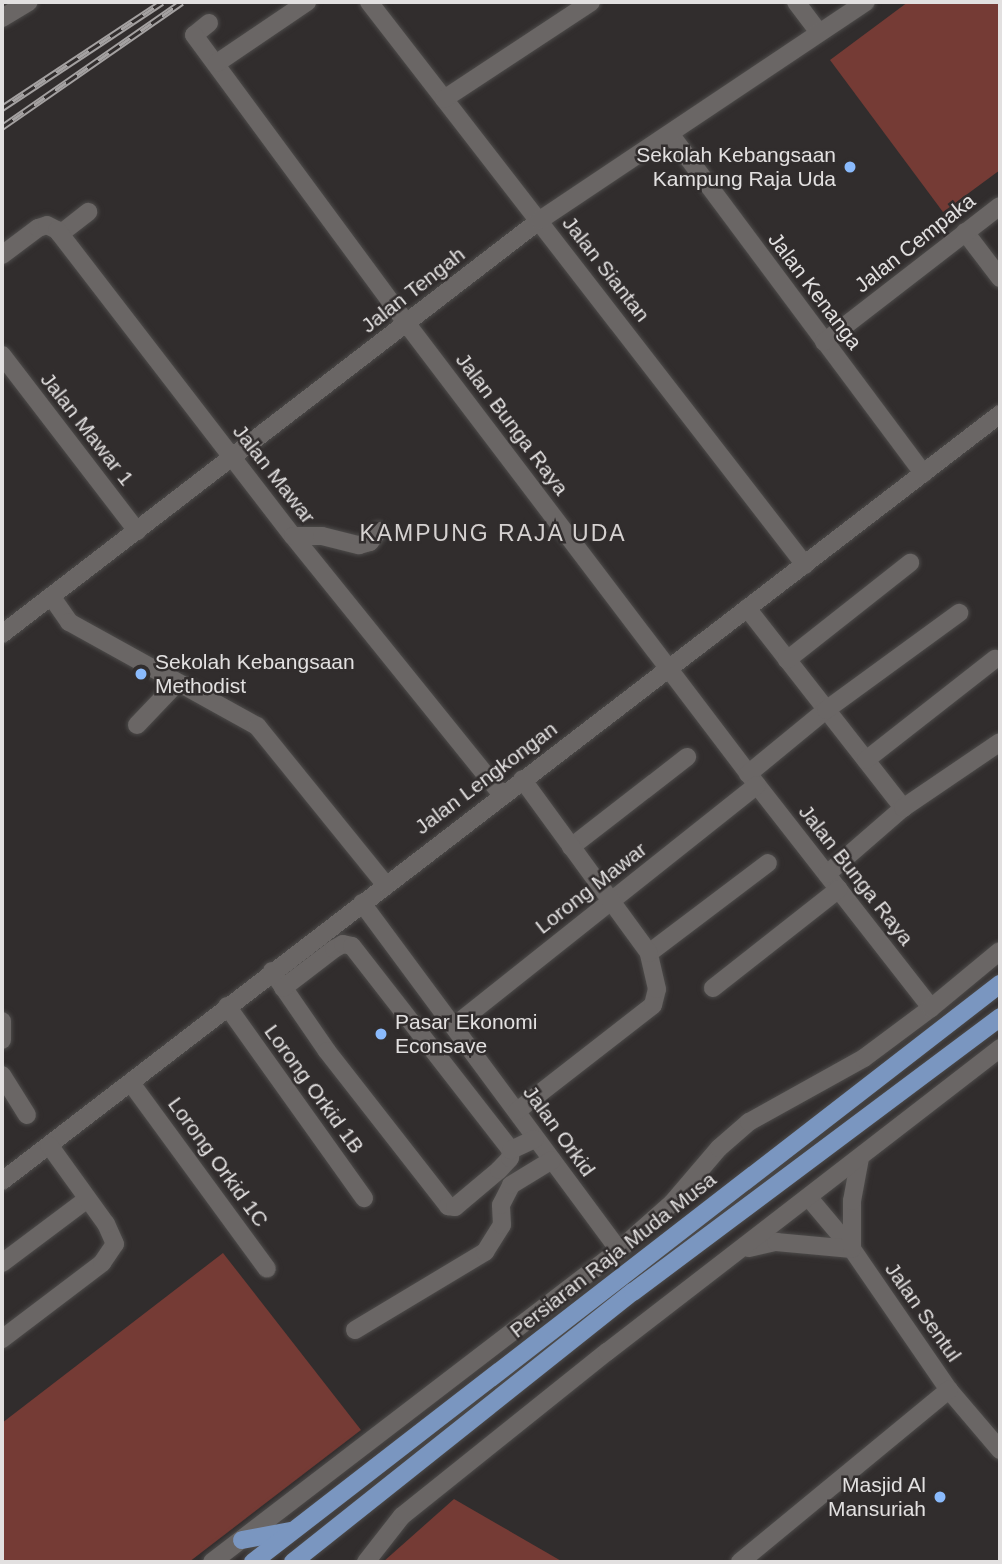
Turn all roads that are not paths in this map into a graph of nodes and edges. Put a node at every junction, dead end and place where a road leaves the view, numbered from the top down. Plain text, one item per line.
1 (307, 2) edge
2 (369, 2) edge
3 (591, 2) edge
4 (796, 2) edge
5 (866, 2) edge
6 (21, 3) edge
7 (2, 18) edge
8 (209, 23) dead end
9 (819, 32) junction
10 (217, 63) junction
11 (444, 99) junction
12 (671, 135) junction
13 (1000, 206) edge
14 (88, 212) dead end
15 (540, 220) junction
16 (965, 232) junction
17 (60, 234) junction
18 (2, 255) edge
19 (1000, 278) edge
20 (407, 324) junction
21 (824, 342) junction
22 (2, 355) edge
23 (1000, 414) edge
24 (232, 457) junction
25 (923, 473) junction
26 (137, 531) junction
27 (378, 531) dead end
28 (293, 536) junction
29 (910, 563) dead end
30 (805, 565) junction
31 (51, 596) junction
32 (747, 608) junction
33 (959, 613) dead end
34 (2, 634) edge
35 (995, 659) dead end
36 (787, 660) junction
37 (670, 668) junction
38 (176, 684) junction
39 (826, 710) junction
40 (137, 725) dead end
41 (1000, 742) edge
42 (687, 757) dead end
43 (866, 760) junction
44 (522, 779) junction
45 (753, 779) junction
46 (502, 795) junction
47 (903, 808) junction
48 (571, 847) junction
49 (768, 863) dead end
50 (827, 874) junction
51 (385, 884) junction
52 (839, 889) junction
53 (610, 902) junction
54 (362, 903) junction
55 (1000, 951) edge
56 (649, 953) junction
57 (272, 971) junction
58 (1000, 984) edge
59 (283, 988) junction
60 (713, 988) dead end
61 (227, 1006) junction
62 (931, 1008) junction
63 (1000, 1017) edge
64 (2, 1021) edge
65 (454, 1026) junction
66 (2, 1040) edge
67 (1000, 1048) edge
68 (2, 1075) edge
69 (131, 1083) junction
70 (517, 1111) junction
71 (27, 1115) dead end
72 (535, 1139) junction
73 (49, 1145) junction
74 (511, 1150) junction
75 (860, 1158) junction
76 (552, 1160) junction
77 (2, 1181) edge
78 (365, 1198) dead end
79 (809, 1198) junction
80 (86, 1200) junction
81 (852, 1249) junction
82 (619, 1250) junction
83 (743, 1250) junction
84 (2, 1263) edge
85 (267, 1269) dead end
86 (355, 1331) dead end
87 (2, 1339) edge
88 (949, 1390) junction
89 (1000, 1450) edge
90 (295, 1530) junction
91 (242, 1541) junction
92 (747, 1560) edge
93 (212, 1562) edge
94 (253, 1562) edge
95 (293, 1562) edge
96 (366, 1562) edge

1 - 10 street
2 - 11 street, Jalan Siantan
3 - 11 street
4 - 9 street
5 - 9 street, Jalan Tengah
6 - 7 street
8 - 10 street, Jalan Bunga Raya
9 - 12 street, Jalan Tengah
10 - 20 street, Jalan Bunga Raya
11 - 15 street, Jalan Siantan
12 - 15 street, Jalan Tengah
12 - 21 street, Jalan Kenanga
13 - 16 street, Jalan Cempaka
14 - 17 street
15 - 20 street, Jalan Tengah
15 - 30 street, Jalan Siantan
16 - 19 street
16 - 21 street, Jalan Cempaka
17 - 18 street
17 - 24 street, Jalan Mawar
20 - 24 street, Jalan Tengah
20 - 37 street, Jalan Bunga Raya
21 - 25 street, Jalan Kenanga
22 - 26 street, Jalan Mawar 1
23 - 25 street, Jalan Lengkongan
24 - 26 street, Jalan Tengah
24 - 28 street, Jalan Mawar
25 - 30 street, Jalan Lengkongan
26 - 31 street, Jalan Tengah
27 - 28 street
28 - 46 street, Jalan Mawar
29 - 36 street
30 - 32 street, Jalan Lengkongan
31 - 34 street, Jalan Tengah
31 - 38 street
32 - 36 street
32 - 37 street, Jalan Lengkongan
33 - 39 street, Lorong Mawar
35 - 43 street
36 - 39 street
37 - 44 street, Jalan Lengkongan
37 - 45 street, Jalan Bunga Raya
38 - 40 street
38 - 51 street
39 - 43 street
39 - 45 street, Lorong Mawar
41 - 47 street
42 - 48 street
43 - 47 street
44 - 46 street, Jalan Lengkongan
44 - 48 street
45 - 50 street, Jalan Bunga Raya
45 - 53 street, Lorong Mawar
46 - 51 street, Jalan Lengkongan
47 - 50 street
48 - 53 street
49 - 56 street
50 - 52 street, Jalan Bunga Raya
51 - 54 street, Jalan Lengkongan
52 - 60 street
52 - 62 street, Jalan Bunga Raya
53 - 56 street
53 - 65 street, Lorong Mawar
54 - 57 street, Jalan Lengkongan
54 - 65 street, Jalan Orkid
55 - 62 street
56 - 70 street
57 - 59 street
57 - 61 street, Jalan Lengkongan
58 - 90 main road, Persiaran Raja Muda Musa
59 - 74 street
59 - 74 street
61 - 69 street, Jalan Lengkongan
61 - 78 street, Lorong Orkid 1B
62 - 82 street
63 - 95 main road, Persiaran Raja Muda Musa
64 - 66 street
65 - 70 street, Jalan Orkid
67 - 75 street
68 - 71 street
69 - 73 street, Jalan Lengkongan
69 - 85 street, Lorong Orkid 1C
70 - 72 street, Jalan Orkid
72 - 74 street
72 - 76 street, Jalan Orkid
73 - 77 street, Jalan Lengkongan
73 - 80 street
75 - 79 street
75 - 81 street
76 - 82 street, Jalan Orkid
76 - 86 street
79 - 81 street, Jalan Sentul
79 - 83 street
80 - 84 street
80 - 87 street
81 - 83 street
81 - 88 street, Jalan Sentul
82 - 91 street
83 - 96 street
88 - 89 street, Jalan Sentul
88 - 92 street
90 - 91 main road
90 - 94 main road, Persiaran Raja Muda Musa
91 - 93 street

